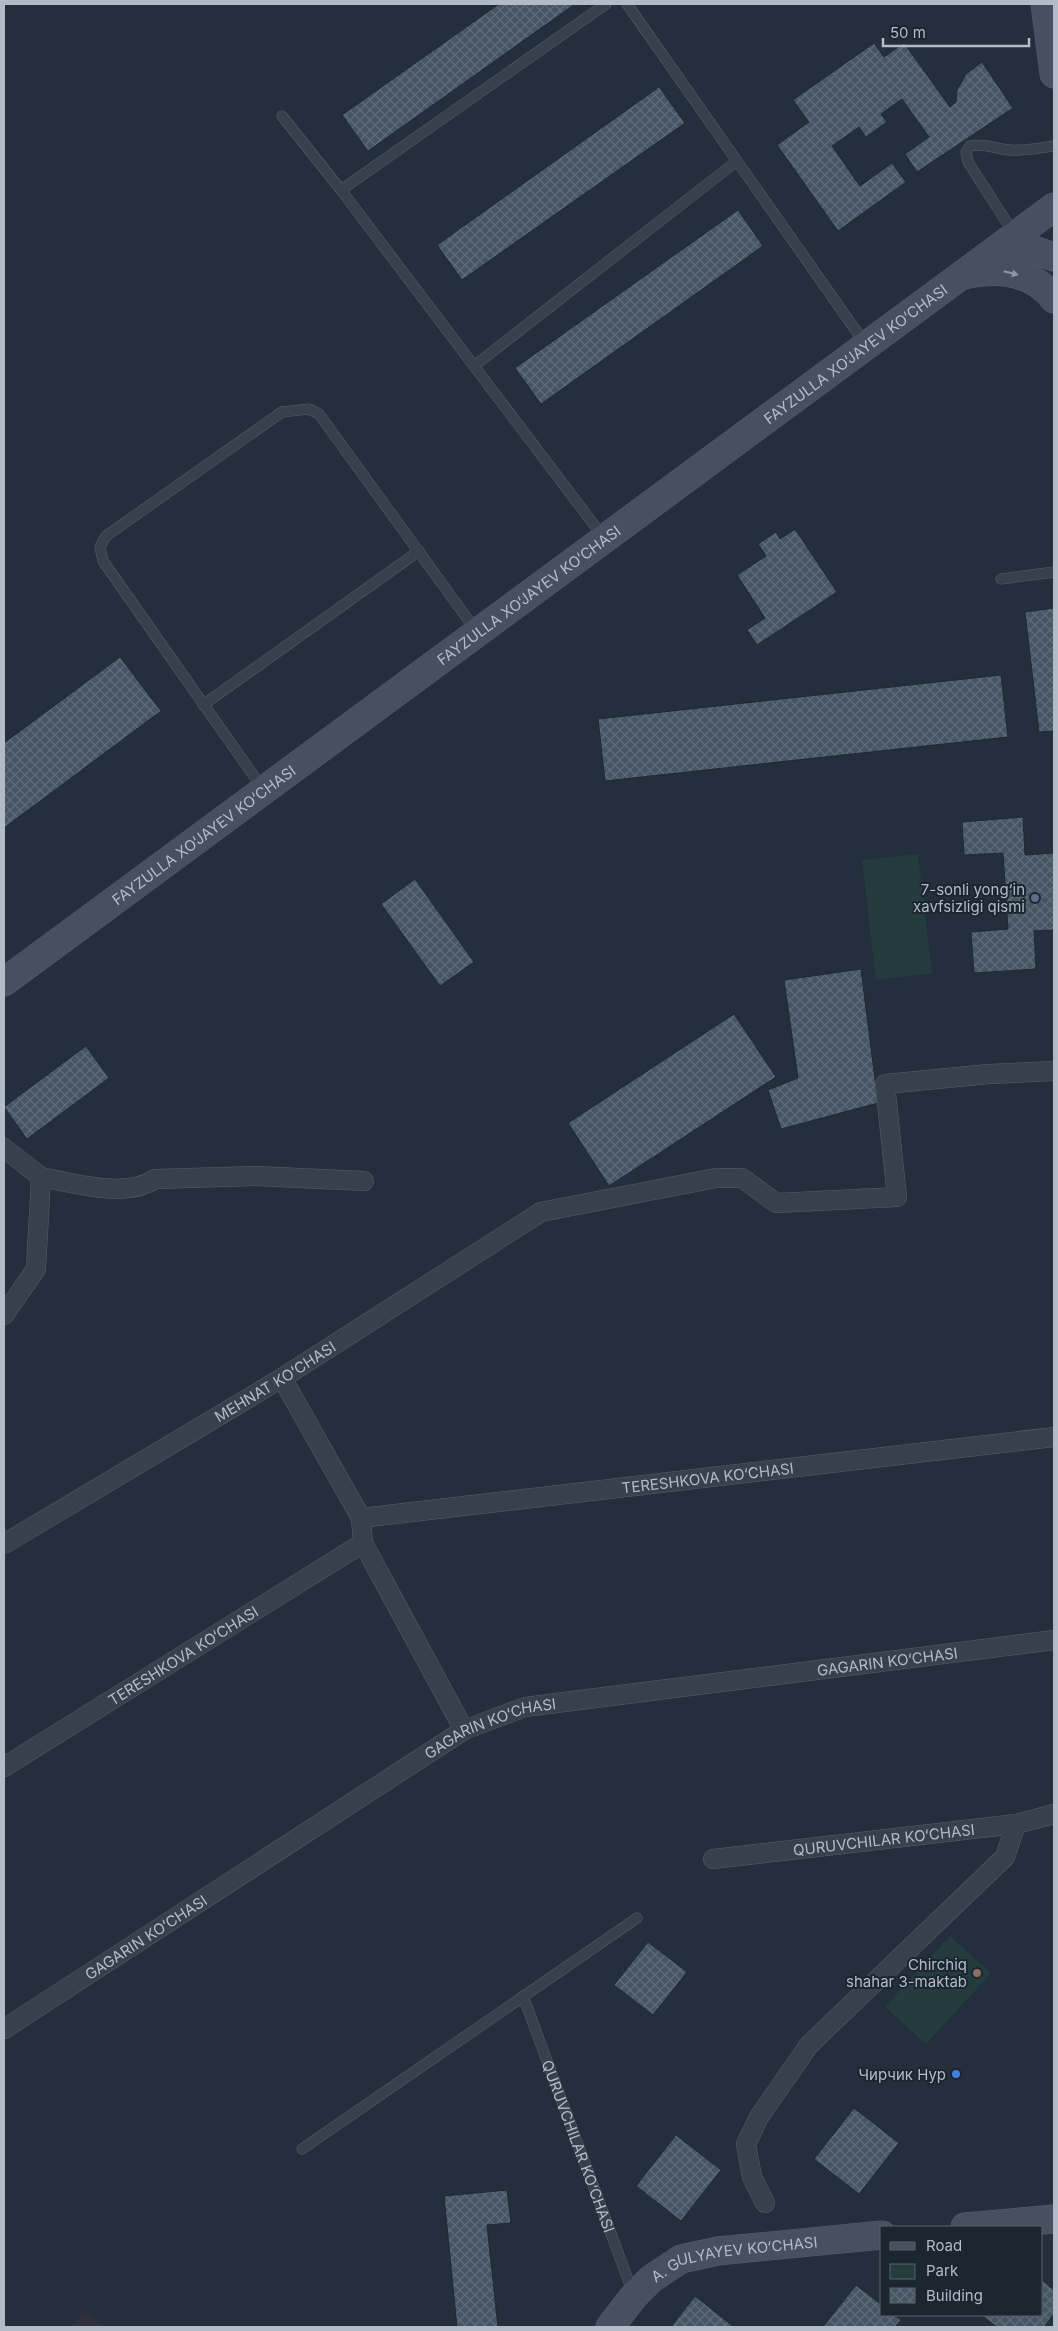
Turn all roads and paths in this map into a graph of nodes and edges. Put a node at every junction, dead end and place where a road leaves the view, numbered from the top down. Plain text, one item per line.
1 (606, 4) edge
2 (627, 4) edge
3 (1045, 4) edge
4 (1054, 74) edge
5 (282, 116) dead end
6 (1054, 146) edge
7 (737, 162) junction
8 (341, 190) junction
9 (1054, 207) edge
10 (1010, 240) junction
11 (1054, 257) edge
12 (963, 275) junction
13 (1054, 300) edge
14 (867, 346) junction
15 (474, 366) junction
16 (605, 539) junction
17 (418, 551) junction
18 (1054, 572) edge
19 (1001, 579) dead end
20 (478, 633) junction
21 (203, 705) junction
22 (264, 791) junction
23 (4, 982) edge
24 (1054, 1071) edge
25 (4, 1148) edge
26 (41, 1177) junction
27 (364, 1181) dead end
28 (4, 1315) edge
29 (282, 1378) junction
30 (1054, 1437) edge
31 (361, 1518) junction
32 (363, 1543) junction
33 (4, 1544) edge
34 (1054, 1640) edge
35 (464, 1730) junction
36 (4, 1766) edge
37 (1054, 1814) edge
38 (1016, 1824) junction
39 (713, 1858) dead end
40 (637, 1918) dead end
41 (523, 1996) junction
42 (4, 2029) edge
43 (302, 2149) dead end
44 (766, 2203) dead end
45 (1054, 2219) edge
46 (976, 2226) edge
47 (880, 2235) edge
48 (634, 2296) junction
49 (613, 2326) edge

1 - 8 lane
2 - 7 lane
3 - 4 main road
5 - 8 lane
6 - 10 lane
7 - 14 lane
7 - 15 lane
8 - 15 lane
9 - 10 main road, FAYZULLA XO‘JAYEV KO‘CHASI
10 - 11 main road
10 - 12 main road, FAYZULLA XO‘JAYEV KO‘CHASI
12 -> 13 main road
12 - 14 main road, FAYZULLA XO‘JAYEV KO‘CHASI
14 - 16 main road, FAYZULLA XO‘JAYEV KO‘CHASI
15 - 16 lane
16 - 20 main road, FAYZULLA XO‘JAYEV KO‘CHASI
17 - 20 lane
17 - 21 lane
17 - 21 lane
18 - 19 lane
20 - 22 main road, FAYZULLA XO‘JAYEV KO‘CHASI
21 - 22 lane
22 - 23 main road, FAYZULLA XO‘JAYEV KO‘CHASI
24 - 29 street, MEHNAT KO‘CHASI
25 - 26 street
26 - 27 street
26 - 28 street
29 - 31 street
29 - 33 street, MEHNAT KO‘CHASI
30 - 31 street, TERESHKOVA KO‘CHASI
31 - 32 street
32 - 35 street
32 - 36 street, TERESHKOVA KO‘CHASI
34 - 35 street, GAGARIN KO‘CHASI
35 - 42 street, GAGARIN KO‘CHASI
37 - 38 street, QURUVCHILAR KO‘CHASI
38 - 39 street, QURUVCHILAR KO‘CHASI
38 - 44 street
40 - 41 lane
41 - 43 lane
41 - 48 lane, QURUVCHILAR KO‘CHASI
45 - 46 main road
47 - 48 main road, A. GULYAYEV KO‘CHASI
48 - 49 main road, A. GULYAYEV KO‘CHASI

